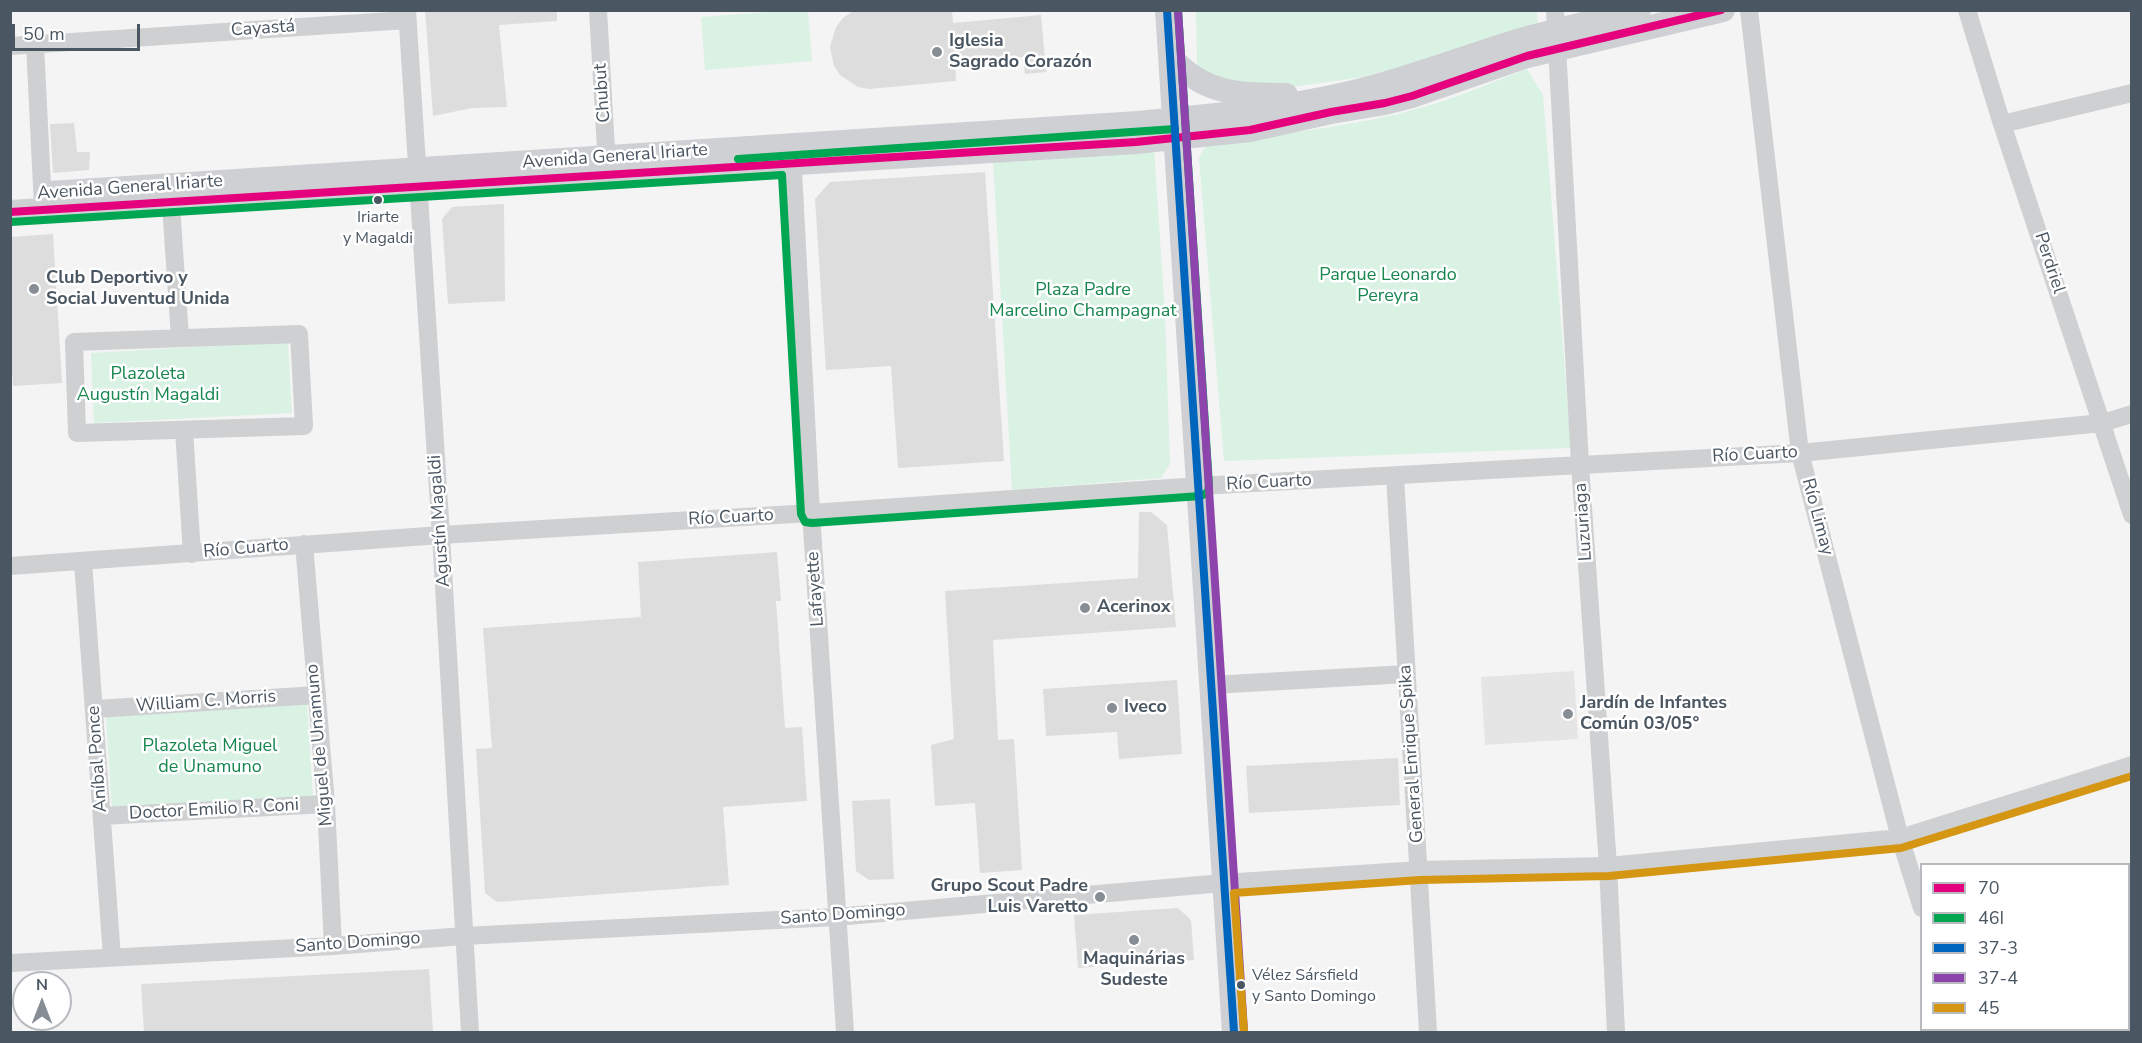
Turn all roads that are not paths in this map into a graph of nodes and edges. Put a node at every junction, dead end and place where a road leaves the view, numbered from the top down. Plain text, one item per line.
1 (598, 10) edge
2 (1167, 10) edge
3 (1639, 10) edge
4 (1723, 10) edge
5 (1749, 10) edge
6 (1967, 10) edge
7 (407, 15) edge
8 (1556, 30) edge
9 (35, 44) junction
10 (10, 46) edge
11 (1170, 57) junction
12 (1354, 92) junction
13 (2132, 93) edge
14 (2002, 124) junction
15 (1175, 129) junction
16 (792, 155) junction
17 (607, 167) junction
18 (418, 178) junction
19 (171, 194) junction
20 (10, 196) edge
21 (43, 201) junction
22 (10, 212) edge
23 (180, 338) junction
24 (2132, 414) edge
25 (2102, 423) junction
26 (184, 430) junction
27 (1800, 453) junction
28 (1580, 464) junction
29 (1395, 477) junction
30 (1199, 486) junction
31 (811, 513) junction
32 (2132, 516) edge
33 (441, 535) junction
34 (304, 544) junction
35 (192, 554) junction
36 (83, 562) junction
37 (10, 566) edge
38 (1407, 674) junction
39 (1211, 684) junction
40 (317, 695) junction
41 (96, 710) junction
42 (2132, 765) edge
43 (326, 804) junction
44 (102, 816) junction
45 (1900, 838) junction
46 (1608, 866) junction
47 (1420, 870) junction
48 (1223, 884) junction
49 (1920, 902) edge
50 (836, 917) junction
51 (464, 936) junction
52 (333, 946) junction
53 (112, 957) junction
54 (10, 963) edge
55 (470, 1032) edge
56 (845, 1032) edge
57 (1234, 1032) edge
58 (1428, 1032) edge
59 (1616, 1032) edge

1 - 17 street, Chubut
2 - 11 main road
3 - 8 main road, Avenida General Iriarte
4 - 8 main road, Avenida General Iriarte
5 - 27 street, Río Limay
6 - 14 street, Perdriel
7 - 9 street, Cayastá
7 - 18 street, Agustín Magaldi
8 - 12 main road, Avenida General Iriarte
8 - 15 main road, Avenida General Iriarte
8 - 28 street, Luzuriaga
9 - 10 street, Cayastá
9 - 21 street
11 - 12 main road
11 - 15 main road
12 - 15 main road, Avenida General Iriarte
13 - 14 street
14 - 25 street, Perdriel
15 - 16 main road, Avenida General Iriarte
15 - 30 main road
16 - 17 main road, Avenida General Iriarte
16 - 31 street, Lafayette
17 - 18 main road, Avenida General Iriarte
18 - 19 main road, Avenida General Iriarte
18 - 33 street, Agustín Magaldi
19 - 21 main road, Avenida General Iriarte
19 - 23 street
20 - 21 main road, Avenida General Iriarte
21 - 22 main road, Avenida General Iriarte
23 - 26 street
23 - 26 street
24 - 25 street, Río Cuarto
25 - 27 street, Río Cuarto
25 - 32 street, Perdriel
26 - 35 street
27 - 28 street, Río Cuarto
27 - 45 street, Río Limay
28 - 29 street, Río Cuarto
28 - 46 street, Luzuriaga
29 - 30 street, Río Cuarto
29 - 38 street, General Enrique Spika
30 - 31 street, Río Cuarto
30 - 39 main road
31 - 33 street, Río Cuarto
31 - 50 street, Lafayette
33 - 34 street, Río Cuarto
33 - 51 street, Agustín Magaldi
34 - 35 street, Río Cuarto
34 - 40 street, Miguel de Unamuno
35 - 36 street, Río Cuarto
36 - 37 street, Río Cuarto
36 - 41 street, Aníbal Ponce
38 - 39 street
38 - 47 street, General Enrique Spika
39 - 48 main road
40 - 41 street, William C. Morris
40 - 43 street, Miguel de Unamuno
41 - 44 street, Aníbal Ponce
42 - 45 street, Santo Domingo
43 - 44 street, Doctor Emilio R. Coni
43 - 52 street, Miguel de Unamuno
44 - 53 street, Aníbal Ponce
45 - 46 street, Santo Domingo
45 - 49 street, Río Limay
46 - 47 street, Santo Domingo
46 - 59 street, Luzuriaga
47 - 48 street, Santo Domingo
47 - 58 street, General Enrique Spika
48 - 50 street, Santo Domingo
48 - 57 main road
50 - 51 street, Santo Domingo
50 - 56 street, Lafayette
51 - 52 street, Santo Domingo
51 - 55 street, Agustín Magaldi
52 - 53 street, Santo Domingo
53 - 54 street, Santo Domingo

